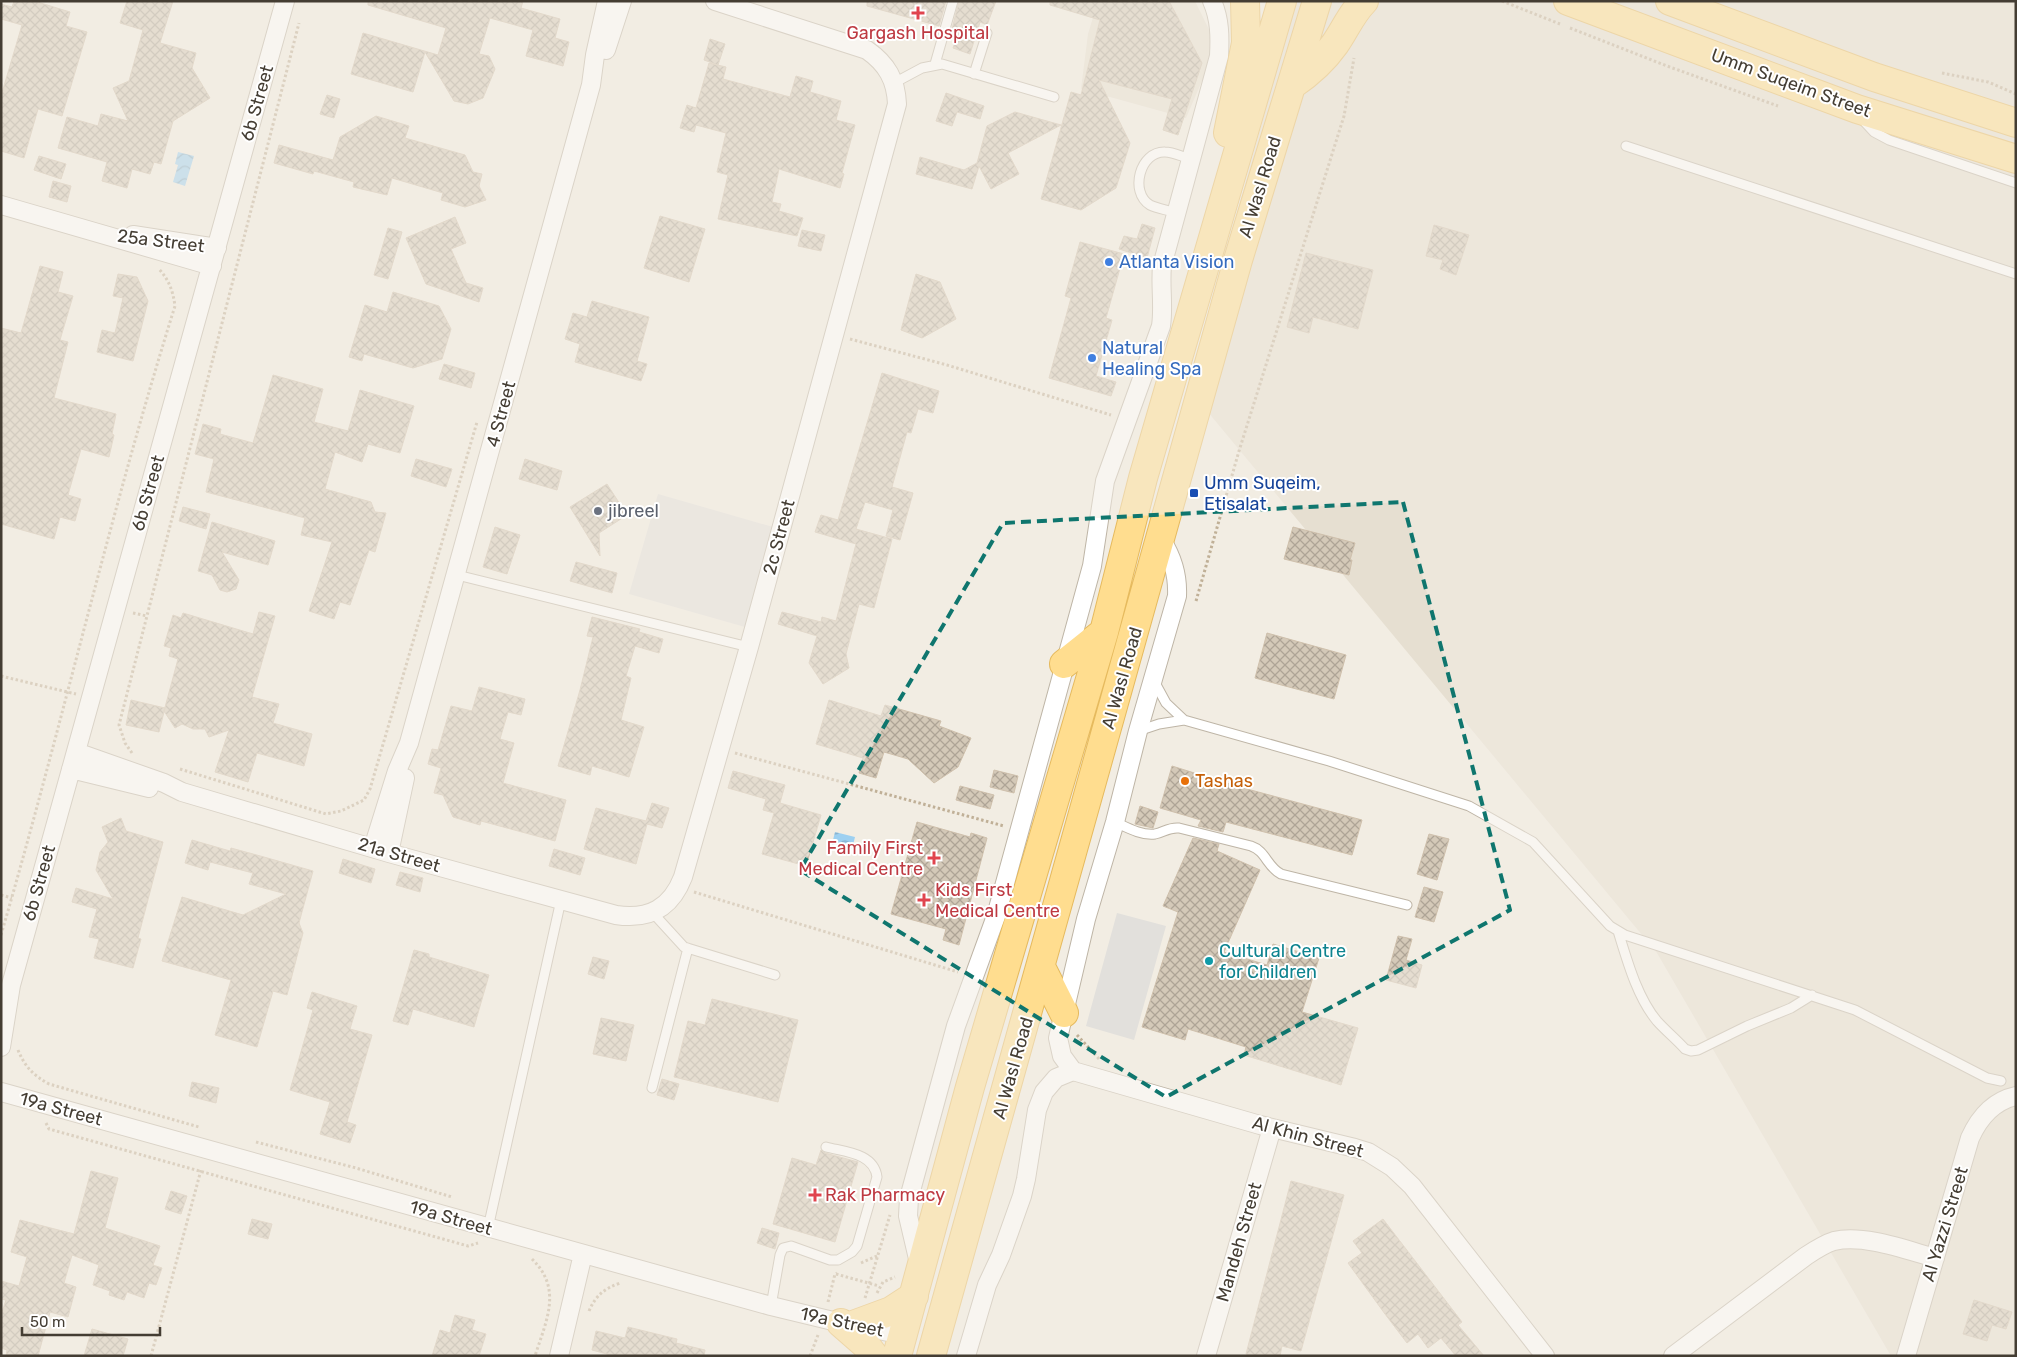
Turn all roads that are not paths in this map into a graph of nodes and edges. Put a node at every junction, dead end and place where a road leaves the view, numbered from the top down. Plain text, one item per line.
1 (286, 1) edge
2 (607, 1) edge
3 (622, 1) edge
4 (715, 1) edge
5 (953, 1) edge
6 (1212, 1) edge
7 (1246, 1) edge
8 (1282, 1) edge
9 (1317, 1) edge
10 (1364, 1) edge
11 (1568, 1) edge
12 (1670, 1) edge
13 (987, 33) dead end
14 (935, 64) junction
15 (974, 74) junction
16 (894, 83) junction
17 (591, 85) junction
18 (1292, 85) junction
19 (1054, 98) dead end
20 (1857, 109) junction
21 (2016, 123) edge
22 (1626, 146) dead end
23 (1191, 159) junction
24 (2016, 159) edge
25 (2016, 184) edge
26 (1227, 195) junction
27 (2, 204) edge
28 (1176, 213) junction
29 (106, 234) junction
30 (217, 248) junction
31 (212, 266) junction
32 (2016, 274) edge
33 (1161, 539) junction
34 (457, 575) junction
35 (1104, 632) junction
36 (749, 646) junction
37 (1064, 664) junction
38 (1154, 680) junction
39 (1184, 720) junction
40 (1138, 731) junction
41 (76, 752) junction
42 (71, 769) junction
43 (182, 792) junction
44 (1115, 822) junction
45 (381, 850) junction
46 (561, 900) junction
47 (1407, 905) dead end
48 (652, 912) junction
49 (616, 915) joint
50 (1618, 931) junction
51 (688, 948) junction
52 (1041, 967) junction
53 (775, 975) dead end
54 (11, 985) junction
55 (1812, 995) junction
56 (1, 1007) edge
57 (1070, 1023) junction
58 (1, 1047) edge
59 (1073, 1070) junction
60 (2002, 1081) dead end
61 (652, 1088) dead end
62 (1, 1092) edge
63 (2016, 1096) edge
64 (1272, 1128) junction
65 (826, 1147) dead end
66 (488, 1234) junction
67 (589, 1256) junction
68 (1935, 1258) junction
69 (920, 1270) junction
70 (914, 1296) junction
71 (771, 1306) junction
72 (838, 1321) junction
73 (905, 1349) edge
74 (559, 1356) edge
75 (563, 1356) edge
76 (874, 1356) edge
77 (931, 1356) edge
78 (966, 1356) edge
79 (1206, 1356) edge
80 (1545, 1356) edge
81 (1673, 1356) edge
82 (1906, 1356) edge

1 - 30 street, 6b Street
2 - 17 street, 4 Street
3 - 17 street, 4 Street
4 - 16 street
5 - 14 lane
6 - 23 street
7 - 26 main road
8 - 26 main road, Al Wasl Road
9 - 18 main road, Al Wasl Road
10 - 18 main road
11 - 20 main road, Umm Suqeim Street
12 - 21 main road, Umm Suqeim Street
13 - 15 lane
14 - 15 lane
14 - 16 lane
15 - 19 lane
16 - 36 street, 2c Street
17 - 34 street, 4 Street
18 - 33 main road, Al Wasl Road
20 - 24 main road, Umm Suqeim Street
20 - 25 lane
22 - 32 lane
23 - 28 street
23 - 28 lane
26 - 35 main road, Al Wasl Road
27 - 29 street, 25a Street
28 - 37 street
29 - 30 street, 25a Street
29 - 31 street, 25a Street
30 - 31 street, 6b Street
31 - 41 street, 6b Street
33 - 38 street
33 - 52 main road, Al Wasl Road
34 - 36 lane
34 - 45 street, 4 Street
35 - 37 main road
35 - 69 main road, Al Wasl Road
36 - 48 street, 2c Street
37 - 69 street
38 - 39 lane
38 - 40 street
39 - 40 lane
39 - 50 lane
40 - 44 street
41 - 42 street, 6b Street
41 - 43 street, 21a Street
42 - 43 street, 21a Street
42 - 54 street, 6b Street
43 - 45 street, 21a Street
44 - 47 lane
44 - 57 street
45 - 46 street, 21a Street
46 - 49 street, 21a Street
46 - 66 lane
48 - 49 street, 2c Street
48 - 51 lane
50 - 55 lane
50 - 55 lane
51 - 53 lane
51 - 61 lane
52 - 57 main road
52 - 77 main road, Al Wasl Road
54 - 56 street, 6b Street
54 - 58 street, 6b Street
55 - 60 lane
57 - 59 street
59 - 64 street, Al Khin Street
59 - 78 street
62 - 66 street, 19a Street
63 - 68 street, Al Yazzi Street
64 - 79 street, Mandeh Street
64 - 80 street, Al Khin Street
65 - 71 lane
66 - 67 street, 19a Street
67 - 71 street, 19a Street
67 - 74 street
67 - 75 street
68 - 81 street
68 - 82 street, Al Yazzi Street
69 - 70 main road, Al Wasl Road
70 - 72 main road
70 - 73 main road, Al Wasl Road
71 - 72 street, 19a Street
72 - 73 street, 19a Street
72 - 76 main road

